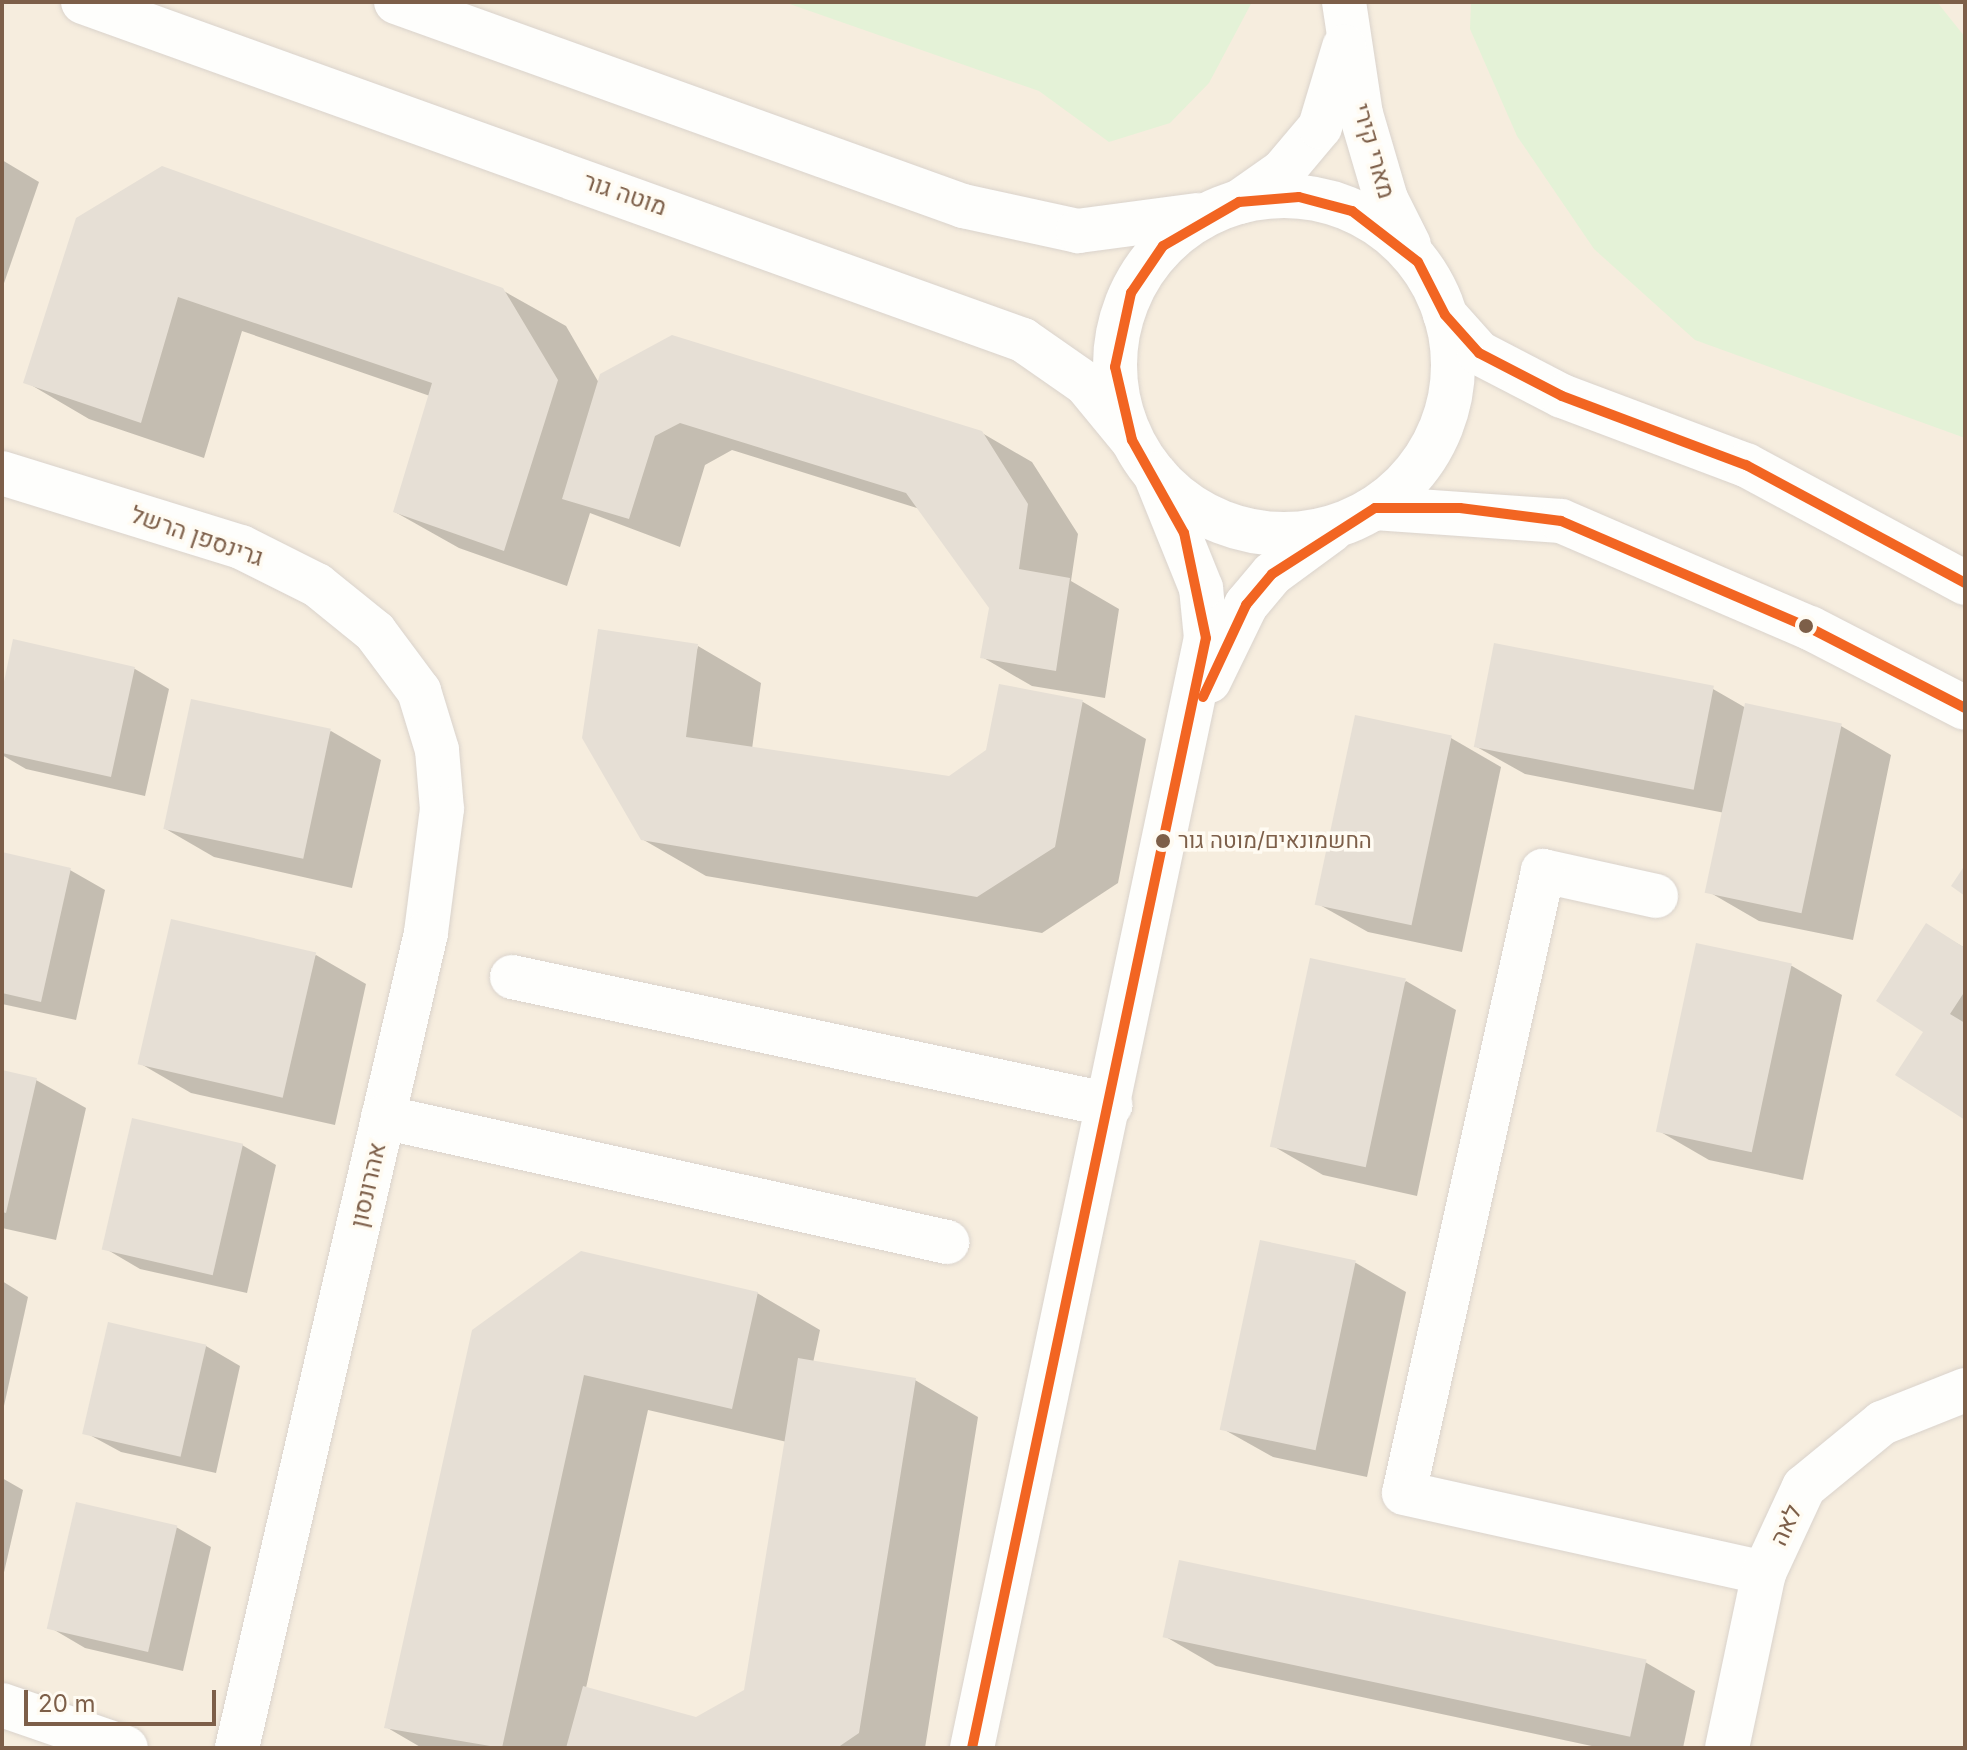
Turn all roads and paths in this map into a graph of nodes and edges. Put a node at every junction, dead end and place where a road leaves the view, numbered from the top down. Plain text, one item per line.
1 (83, 2) edge
2 (396, 2) edge
3 (1346, 17) edge
4 (1225, 207) junction
5 (1418, 262) junction
6 (1445, 315) junction
7 (1143, 457) junction
8 (2, 473) edge
9 (1375, 508) junction
10 (1336, 527) junction
11 (1965, 583) edge
12 (375, 632) joint
13 (1965, 708) edge
14 (1187, 743) junction
15 (1656, 896) dead end
16 (512, 977) dead end
17 (1110, 1105) junction
18 (383, 1117) junction
19 (947, 1242) dead end
20 (1965, 1390) edge
21 (1764, 1573) junction
22 (2, 1705) edge
23 (126, 1748) edge
24 (237, 1748) edge
25 (972, 1748) edge
26 (1727, 1748) edge

1 - 7 street, מוטה גור
2 - 4 street
3 - 4 street, מארי קירי
3 - 5 street, מארי קירי
4 - 5 street
4 - 7 street, מארי קירי
5 - 6 street, מארי קירי
6 - 9 street
6 - 11 street
7 - 10 street
7 - 14 street
8 - 12 street, גרינספן הרשל
9 - 10 street
9 - 13 street
10 - 14 street
12 - 18 street, אהרונסון
14 - 17 street
15 - 21 street
16 - 17 street
17 - 25 street
18 - 19 street
18 - 24 street, אהרונסון
20 - 21 street, לאה
21 - 26 street, לאה
22 - 23 street

